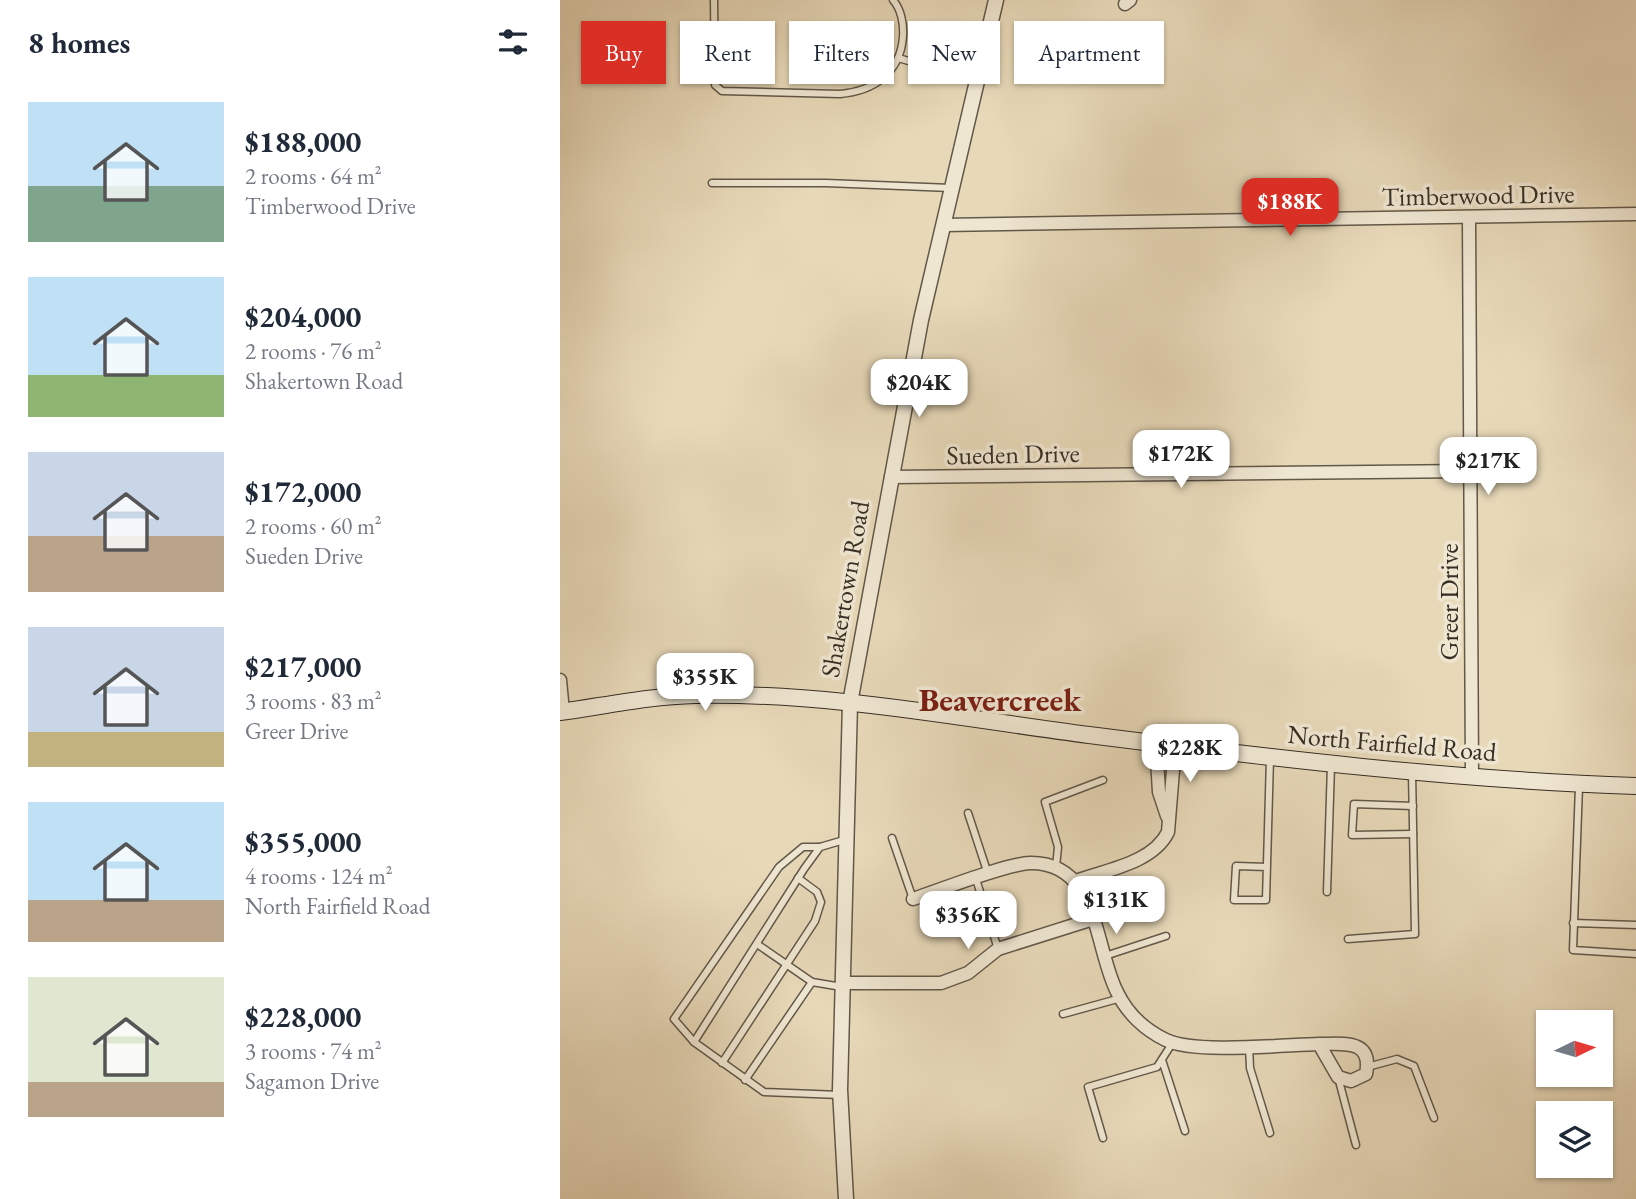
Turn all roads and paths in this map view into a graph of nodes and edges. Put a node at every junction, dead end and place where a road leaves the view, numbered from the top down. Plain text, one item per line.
1 (713, 0) edge
2 (893, 0) edge
3 (996, 0) edge
4 (991, 21) edge
5 (898, 58) junction
6 (908, 61) edge
7 (976, 84) edge
8 (712, 183) dead end
9 (951, 188) junction
10 (1636, 214) edge
11 (1469, 218) junction
12 (943, 225) junction
13 (1471, 471) junction
14 (891, 477) junction
15 (560, 680) edge
16 (850, 703) junction
17 (562, 712) edge
18 (1156, 743) junction
19 (1175, 746) junction
20 (1270, 756) junction
21 (1331, 763) junction
22 (1412, 771) junction
23 (1472, 776) junction
24 (1102, 780) dead end
25 (1579, 784) junction
26 (1636, 786) edge
27 (1413, 806) junction
28 (968, 813) dead end
29 (1169, 819) junction
30 (1413, 834) junction
31 (892, 838) dead end
32 (844, 840) junction
33 (820, 847) junction
34 (1267, 866) junction
35 (1056, 867) junction
36 (982, 877) junction
37 (798, 878) junction
38 (1076, 881) junction
39 (1327, 892) dead end
40 (913, 899) joint
41 (1093, 919) junction
42 (1573, 923) junction
43 (1636, 925) edge
44 (1166, 936) dead end
45 (1348, 939) dead end
46 (757, 944) junction
47 (998, 949) junction
48 (1636, 954) edge
49 (1105, 956) junction
50 (787, 964) junction
51 (812, 982) junction
52 (842, 985) junction
53 (1121, 998) junction
54 (1063, 1014) dead end
55 (694, 1042) junction
56 (1173, 1042) junction
57 (1319, 1044) junction
58 (1249, 1045) junction
59 (1163, 1060) junction
60 (722, 1063) junction
61 (1367, 1067) junction
62 (1338, 1077) junction
63 (745, 1080) junction
64 (840, 1096) junction
65 (1434, 1118) dead end
66 (1185, 1131) dead end
67 (1270, 1133) dead end
68 (1103, 1139) dead end
69 (1356, 1145) dead end
70 (846, 1199) edge

1 - 5 lane
2 - 5 lane
3 - 4 street, Shakertown Road
5 - 6 lane
7 - 9 street, Shakertown Road
8 - 9 lane
9 - 12 street, Shakertown Road
10 - 11 street, Timberwood Drive
11 - 12 street, Timberwood Drive
11 - 13 street, Greer Drive
12 - 14 street, Shakertown Road
13 - 14 street, Sueden Drive
13 - 23 street, Greer Drive
14 - 16 street, Shakertown Road
15 - 17 street
16 - 17 main road, North Fairfield Road
16 - 18 main road, North Fairfield Road
16 - 32 street, Shakertown Road
18 - 19 main road, North Fairfield Road
18 - 29 street
19 - 20 main road, North Fairfield Road
19 - 29 street
20 - 21 main road, North Fairfield Road
20 - 34 lane
21 - 22 main road, North Fairfield Road
21 - 39 lane
22 - 23 main road, North Fairfield Road
22 - 27 lane
23 - 25 main road, North Fairfield Road
24 - 35 lane
25 - 26 main road, North Fairfield Road
25 - 42 lane
27 - 30 lane
27 - 30 lane
28 - 36 lane
29 - 38 street
30 - 45 lane
31 - 40 lane
32 - 33 lane
32 - 52 street, Shakertown Road
33 - 37 lane
33 - 55 lane
34 - 34 lane
35 - 36 street
35 - 38 street
36 - 40 street
36 - 47 lane
37 - 46 lane
37 - 50 lane
38 - 41 street
41 - 47 street
41 - 49 street
42 - 43 lane
42 - 48 lane
44 - 49 lane
46 - 50 lane
46 - 55 lane
47 - 52 street
49 - 53 street
50 - 51 lane
50 - 60 lane
51 - 52 lane
51 - 63 lane
52 - 64 street, Shakertown Road
53 - 54 lane
53 - 56 street
55 - 60 lane
56 - 58 street
56 - 59 lane
57 - 58 street
57 - 61 street
57 - 62 street
58 - 67 lane
59 - 66 lane
59 - 68 lane
60 - 63 lane
61 - 62 street
61 - 65 lane
62 - 69 lane
63 - 64 lane
64 - 70 street, Shakertown Road

